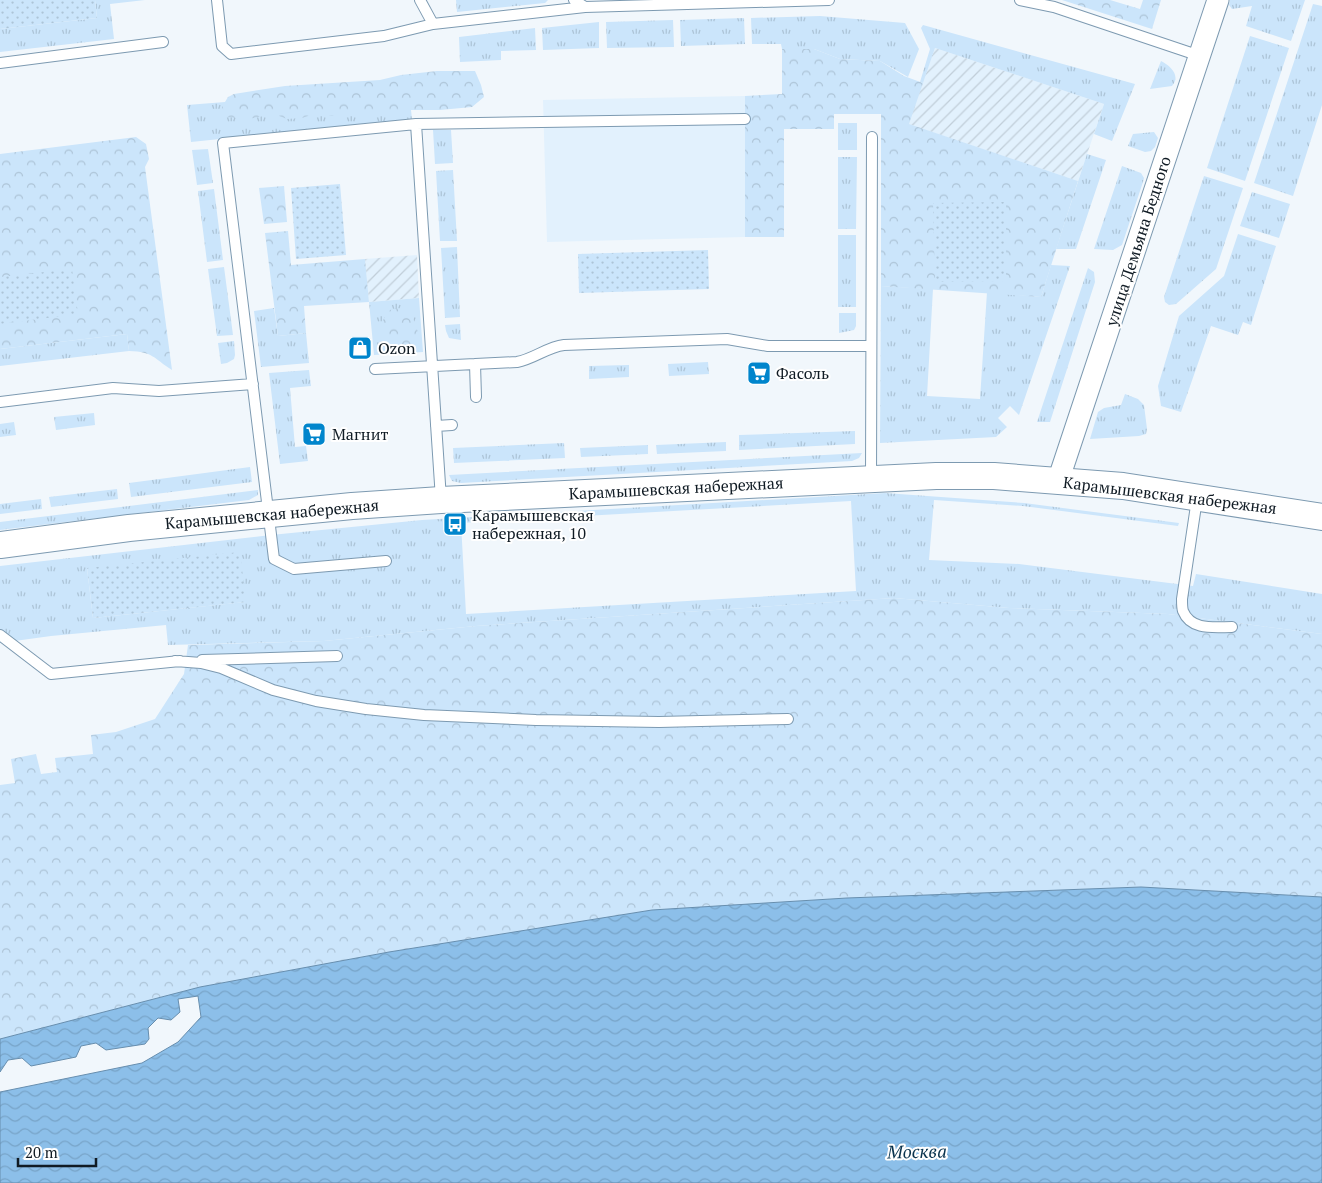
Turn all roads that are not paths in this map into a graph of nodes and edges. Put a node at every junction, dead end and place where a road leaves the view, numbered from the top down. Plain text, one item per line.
1 (217, 0) edge
2 (420, 0) edge
3 (574, 0) edge
4 (829, 0) edge
5 (1020, 0) edge
6 (1218, 0) edge
7 (1042, 2) edge
8 (586, 7) junction
9 (432, 24) junction
10 (163, 42) dead end
11 (1200, 56) junction
12 (0, 63) edge
13 (745, 119) dead end
14 (416, 124) junction
15 (872, 137) dead end
16 (871, 346) junction
17 (475, 364) junction
18 (432, 367) junction
19 (374, 369) dead end
20 (253, 384) junction
21 (476, 397) dead end
22 (0, 402) edge
23 (452, 425) dead end
24 (436, 426) junction
25 (871, 478) junction
26 (1058, 481) junction
27 (1197, 498) junction
28 (441, 500) junction
29 (269, 513) junction
30 (1322, 516) edge
31 (0, 545) edge
32 (386, 561) dead end
33 (1232, 627) dead end
34 (0, 635) edge
35 (337, 656) dead end
36 (174, 661) junction
37 (788, 719) dead end

1 - 9 lane
2 - 9 lane
3 - 8 lane
4 - 8 lane
5 - 7 lane
6 - 11 street, улица Демьяна Бедного
7 - 11 lane
8 - 9 lane
10 - 12 lane
11 - 26 street, улица Демьяна Бедного
13 - 14 lane
14 - 18 lane
14 - 20 lane
15 - 16 lane
16 - 17 lane
16 - 25 lane
17 - 18 lane
17 - 21 lane
18 - 19 lane
18 - 24 lane
20 - 22 lane
20 - 29 lane
23 - 24 lane
24 - 28 lane
25 - 26 street, Карамышевская набережная
25 - 28 street, Карамышевская набережная
26 - 27 street, Карамышевская набережная
27 - 30 street, Карамышевская набережная
27 - 33 lane
28 - 29 street, Карамышевская набережная
29 - 31 street, Карамышевская набережная
29 - 32 lane
34 - 36 lane
35 - 36 lane
36 - 37 lane

